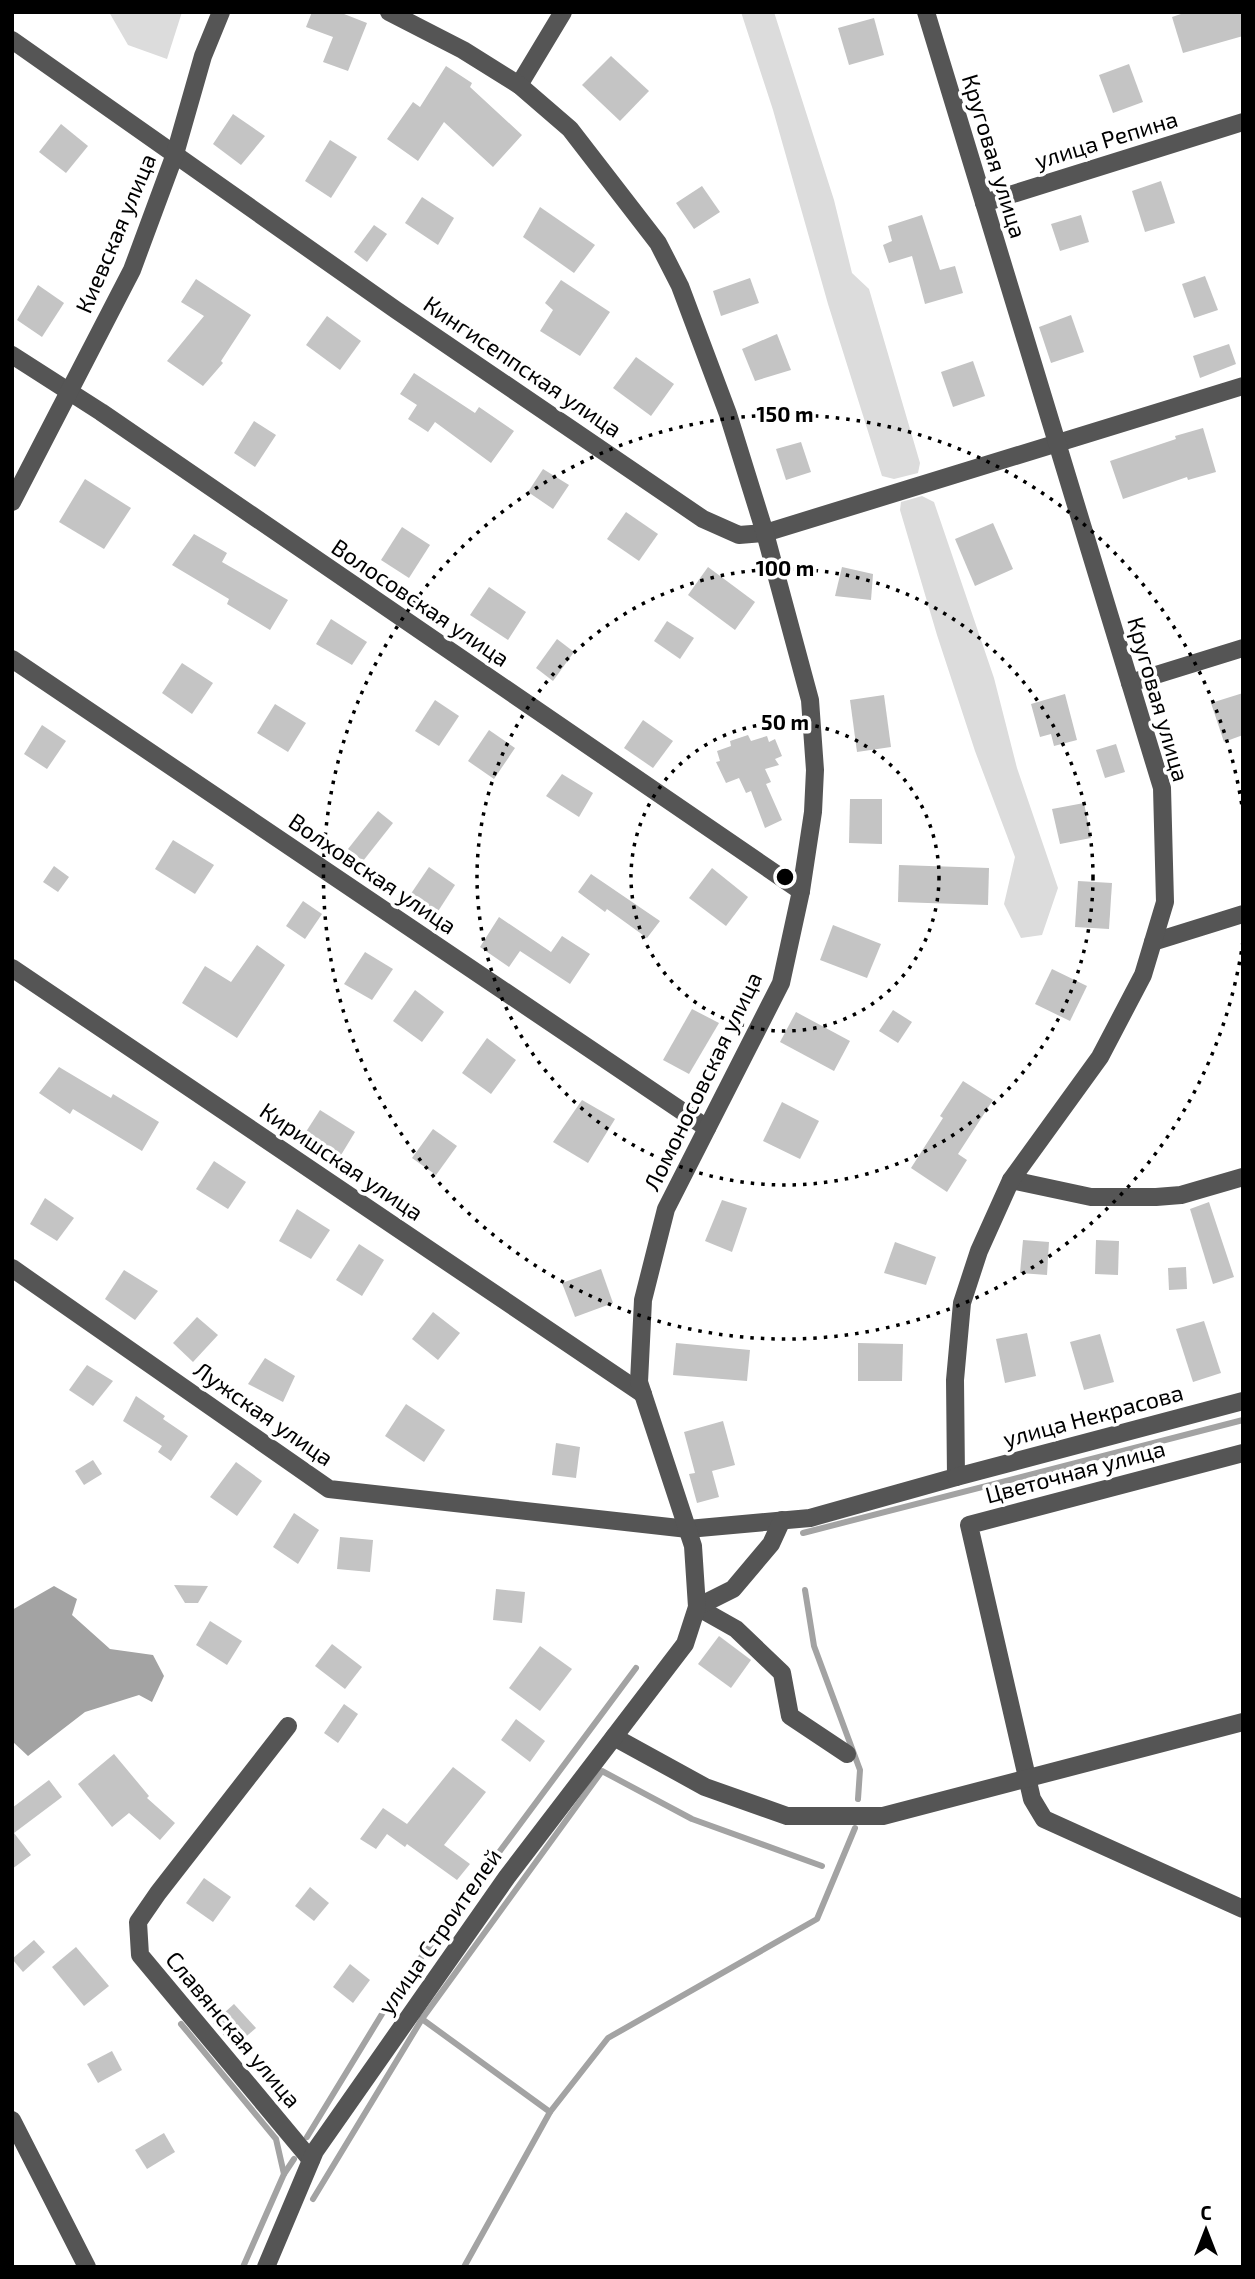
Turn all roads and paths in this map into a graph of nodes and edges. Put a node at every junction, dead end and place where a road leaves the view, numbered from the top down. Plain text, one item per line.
1 (221, 12) edge
2 (389, 12) edge
3 (563, 12) edge
4 (926, 12) edge
5 (12, 40) edge
6 (519, 85) junction
7 (1243, 122) edge
8 (175, 154) junction
9 (984, 203) junction
10 (12, 355) edge
11 (1243, 386) edge
12 (69, 393) junction
13 (1057, 445) junction
14 (12, 502) edge
15 (765, 533) junction
16 (1243, 648) edge
17 (12, 659) edge
18 (1130, 683) junction
19 (801, 891) junction
20 (1243, 915) edge
21 (1153, 942) junction
22 (12, 968) edge
23 (707, 1128) junction
24 (1243, 1177) edge
25 (1011, 1180) junction
26 (12, 1268) edge
27 (643, 1394) junction
28 (1243, 1401) edge
29 (1243, 1452) edge
30 (956, 1477) junction
31 (782, 1520) junction
32 (688, 1529) junction
33 (697, 1607) junction
34 (685, 1644) joint
35 (1243, 1722) edge
36 (288, 1726) dead end
37 (614, 1737) junction
38 (848, 1754) dead end
39 (1028, 1779) junction
40 (1243, 1909) edge
41 (12, 2120) edge
42 (311, 2160) junction
43 (87, 2267) edge
44 (266, 2267) edge

1 - 8 street, Киевская улица
2 - 6 street, Ломоносовская улица
3 - 6 street
4 - 9 street, Круговая улица
5 - 8 street, Кингисеппская улица
6 - 15 street, Ломоносовская улица
7 - 9 street, улица Репина
8 - 12 street, Киевская улица
8 - 15 street, Кингисеппская улица
9 - 13 street, Круговая улица
10 - 12 street, Волосовская улица
11 - 13 street, Кингисеппская улица
12 - 14 street, Киевская улица
12 - 19 street, Волосовская улица
13 - 15 street, Кингисеппская улица
13 - 18 street, Круговая улица
15 - 19 street, Ломоносовская улица
16 - 18 street
17 - 23 street, Волховская улица
18 - 21 street, Круговая улица
19 - 23 street, Ломоносовская улица
20 - 21 street
21 - 25 street, Круговая улица
22 - 27 street, Киришская улица
23 - 27 street, Ломоносовская улица
24 - 25 street
25 - 30 street, Круговая улица
26 - 32 street, Лужская улица
27 - 32 street, Ломоносовская улица
28 - 30 street, улица Некрасова
29 - 39 street, Цветочная улица
30 - 31 street
31 - 32 street
31 - 33 street
32 - 33 street, Ломоносовская улица
33 - 34 street, Ломоносовская улица
33 - 38 street
34 - 37 street, улица Строителей
35 - 39 street
36 - 42 street, Славянская улица
37 - 39 street
37 - 42 street, улица Строителей
39 - 40 street
41 - 43 street
42 - 44 street, улица Строителей

